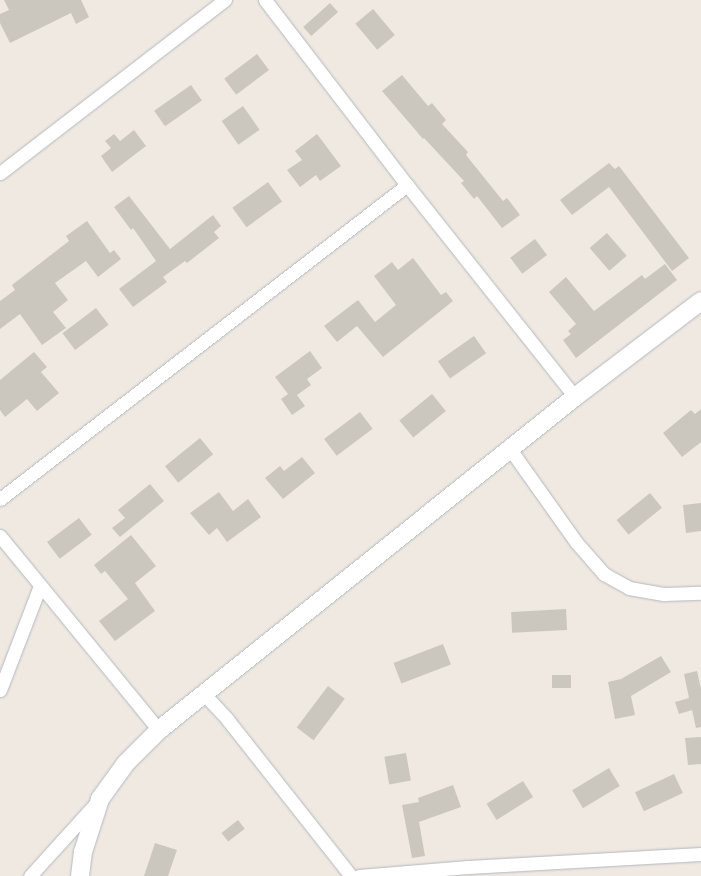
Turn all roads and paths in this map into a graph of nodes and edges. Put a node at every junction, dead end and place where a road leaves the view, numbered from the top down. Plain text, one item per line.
1 (225, 0) edge
2 (265, 0) edge
3 (0, 173) edge
4 (407, 185) junction
5 (701, 301) edge
6 (575, 397) junction
7 (510, 450) junction
8 (0, 499) edge
9 (0, 536) edge
10 (40, 586) junction
11 (701, 593) edge
12 (0, 690) edge
13 (204, 694) junction
14 (159, 730) junction
15 (100, 799) junction
16 (701, 854) edge
17 (30, 876) edge
18 (80, 876) edge
19 (351, 876) edge
20 (359, 876) edge

1 - 3 street
2 - 4 street
4 - 6 street
4 - 8 street
5 - 6 street
6 - 7 street
7 - 11 street
7 - 13 street
9 - 10 street
10 - 12 street
10 - 14 street
13 - 14 street
13 - 19 street
14 - 15 street
15 - 17 street
15 - 18 street
16 - 20 street

